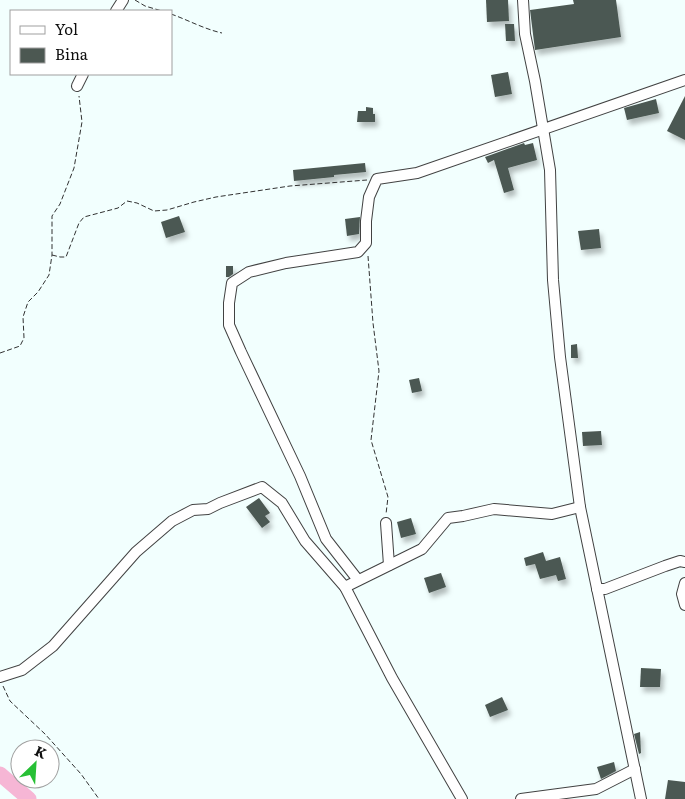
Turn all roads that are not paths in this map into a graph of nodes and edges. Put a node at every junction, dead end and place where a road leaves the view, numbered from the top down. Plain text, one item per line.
1 (523, 0) edge
2 (82, 75) edge
3 (685, 80) edge
4 (77, 86) road end
5 (544, 129) junction
6 (580, 507) junction
7 (386, 523) road end
8 (685, 562) edge
9 (389, 565) junction
10 (358, 580) junction
11 (685, 583) edge
12 (345, 586) junction
13 (597, 589) junction
14 (685, 605) edge
15 (0, 676) edge
16 (635, 769) junction
17 (462, 799) edge
18 (521, 799) edge
19 (641, 799) edge

1 - 5 street
2 - 4 street
3 - 5 street
5 - 6 street
5 - 10 street
6 - 9 street
6 - 13 street
7 - 9 street
8 - 13 street
9 - 10 street
10 - 12 street
11 - 14 street
12 - 15 street
12 - 17 street
13 - 16 street
16 - 18 street
16 - 19 street

